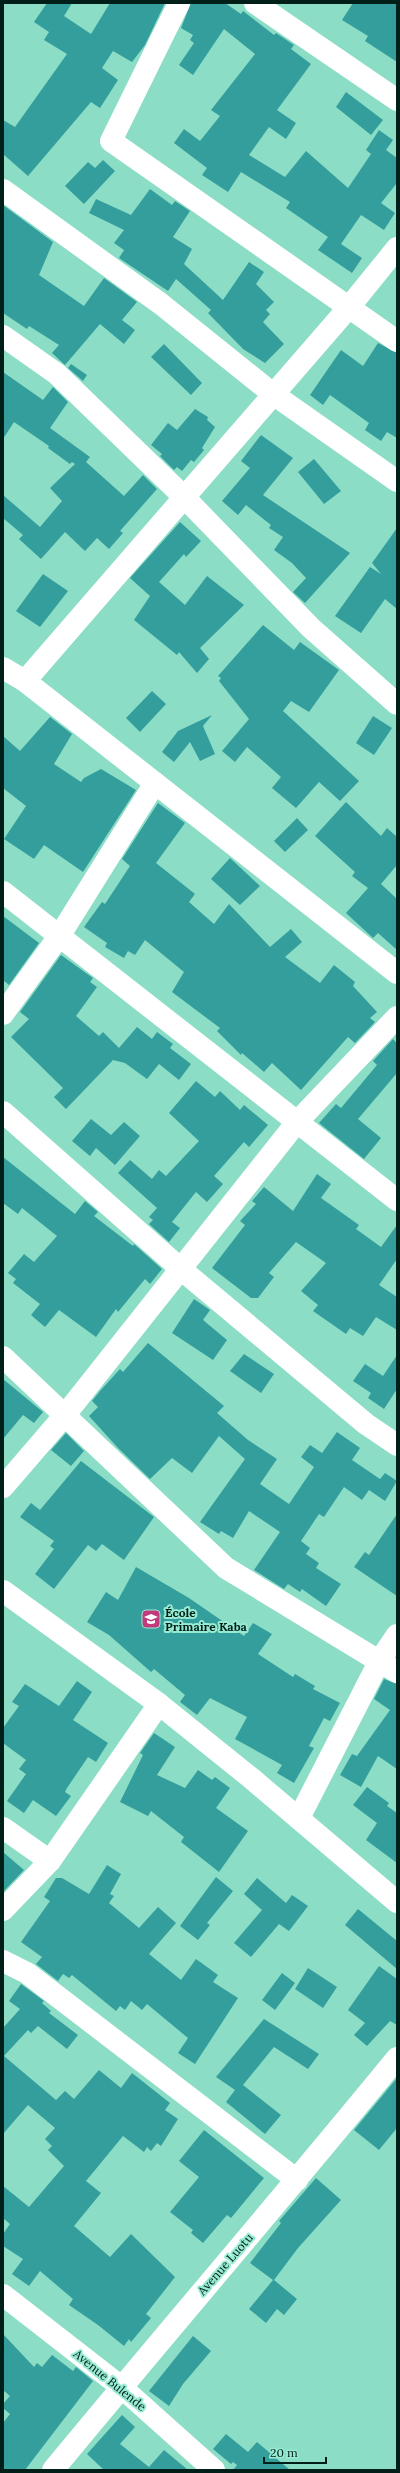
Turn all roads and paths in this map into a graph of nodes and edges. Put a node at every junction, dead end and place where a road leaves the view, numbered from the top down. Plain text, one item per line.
1 (179, 3) edge
2 (255, 3) edge
3 (397, 100) edge
4 (3, 190) edge
5 (397, 248) edge
6 (350, 306) junction
7 (3, 336) edge
8 (397, 341) edge
9 (273, 394) junction
10 (397, 481) edge
11 (183, 496) junction
12 (3, 668) edge
13 (25, 681) junction
14 (397, 704) edge
15 (155, 783) junction
16 (3, 892) edge
17 (60, 935) junction
18 (397, 973) edge
19 (3, 1014) edge
20 (397, 1017) edge
21 (3, 1112) edge
22 (297, 1122) junction
23 (397, 1200) edge
24 (182, 1270) junction
25 (3, 1356) edge
26 (65, 1415) junction
27 (397, 1445) edge
28 (3, 1487) edge
29 (3, 1591) edge
30 (397, 1634) edge
31 (388, 1666) edge
32 (159, 1704) junction
33 (299, 1818) junction
34 (3, 1828) edge
35 (50, 1861) junction
36 (397, 1902) edge
37 (3, 1910) edge
38 (3, 1960) edge
39 (397, 2058) edge
40 (297, 2180) junction
41 (3, 2295) edge
42 (120, 2386) junction
43 (53, 2470) edge
44 (214, 2470) edge

1 - 6 street
2 - 3 street
4 - 9 street
5 - 6 street
6 - 8 street
6 - 9 street
7 - 11 street
9 - 10 street
9 - 11 street
11 - 13 street
11 - 14 street
12 - 13 street
13 - 15 street
15 - 17 street
15 - 18 street
16 - 17 street
17 - 19 street
17 - 22 street
20 - 22 street
21 - 24 street
22 - 23 street
22 - 24 street
24 - 26 street
24 - 27 street
25 - 26 street
26 - 28 street
26 - 31 street
29 - 32 street
30 - 31 street
31 - 33 street
32 - 33 street
32 - 35 street
33 - 36 street
34 - 35 street
35 - 37 street
38 - 40 street
39 - 40 street, Avenue Luotu
40 - 42 street, Avenue Luotu
41 - 42 street, Avenue Bulende
42 - 43 street, Avenue Luotu
42 - 44 street, Avenue Bulende

